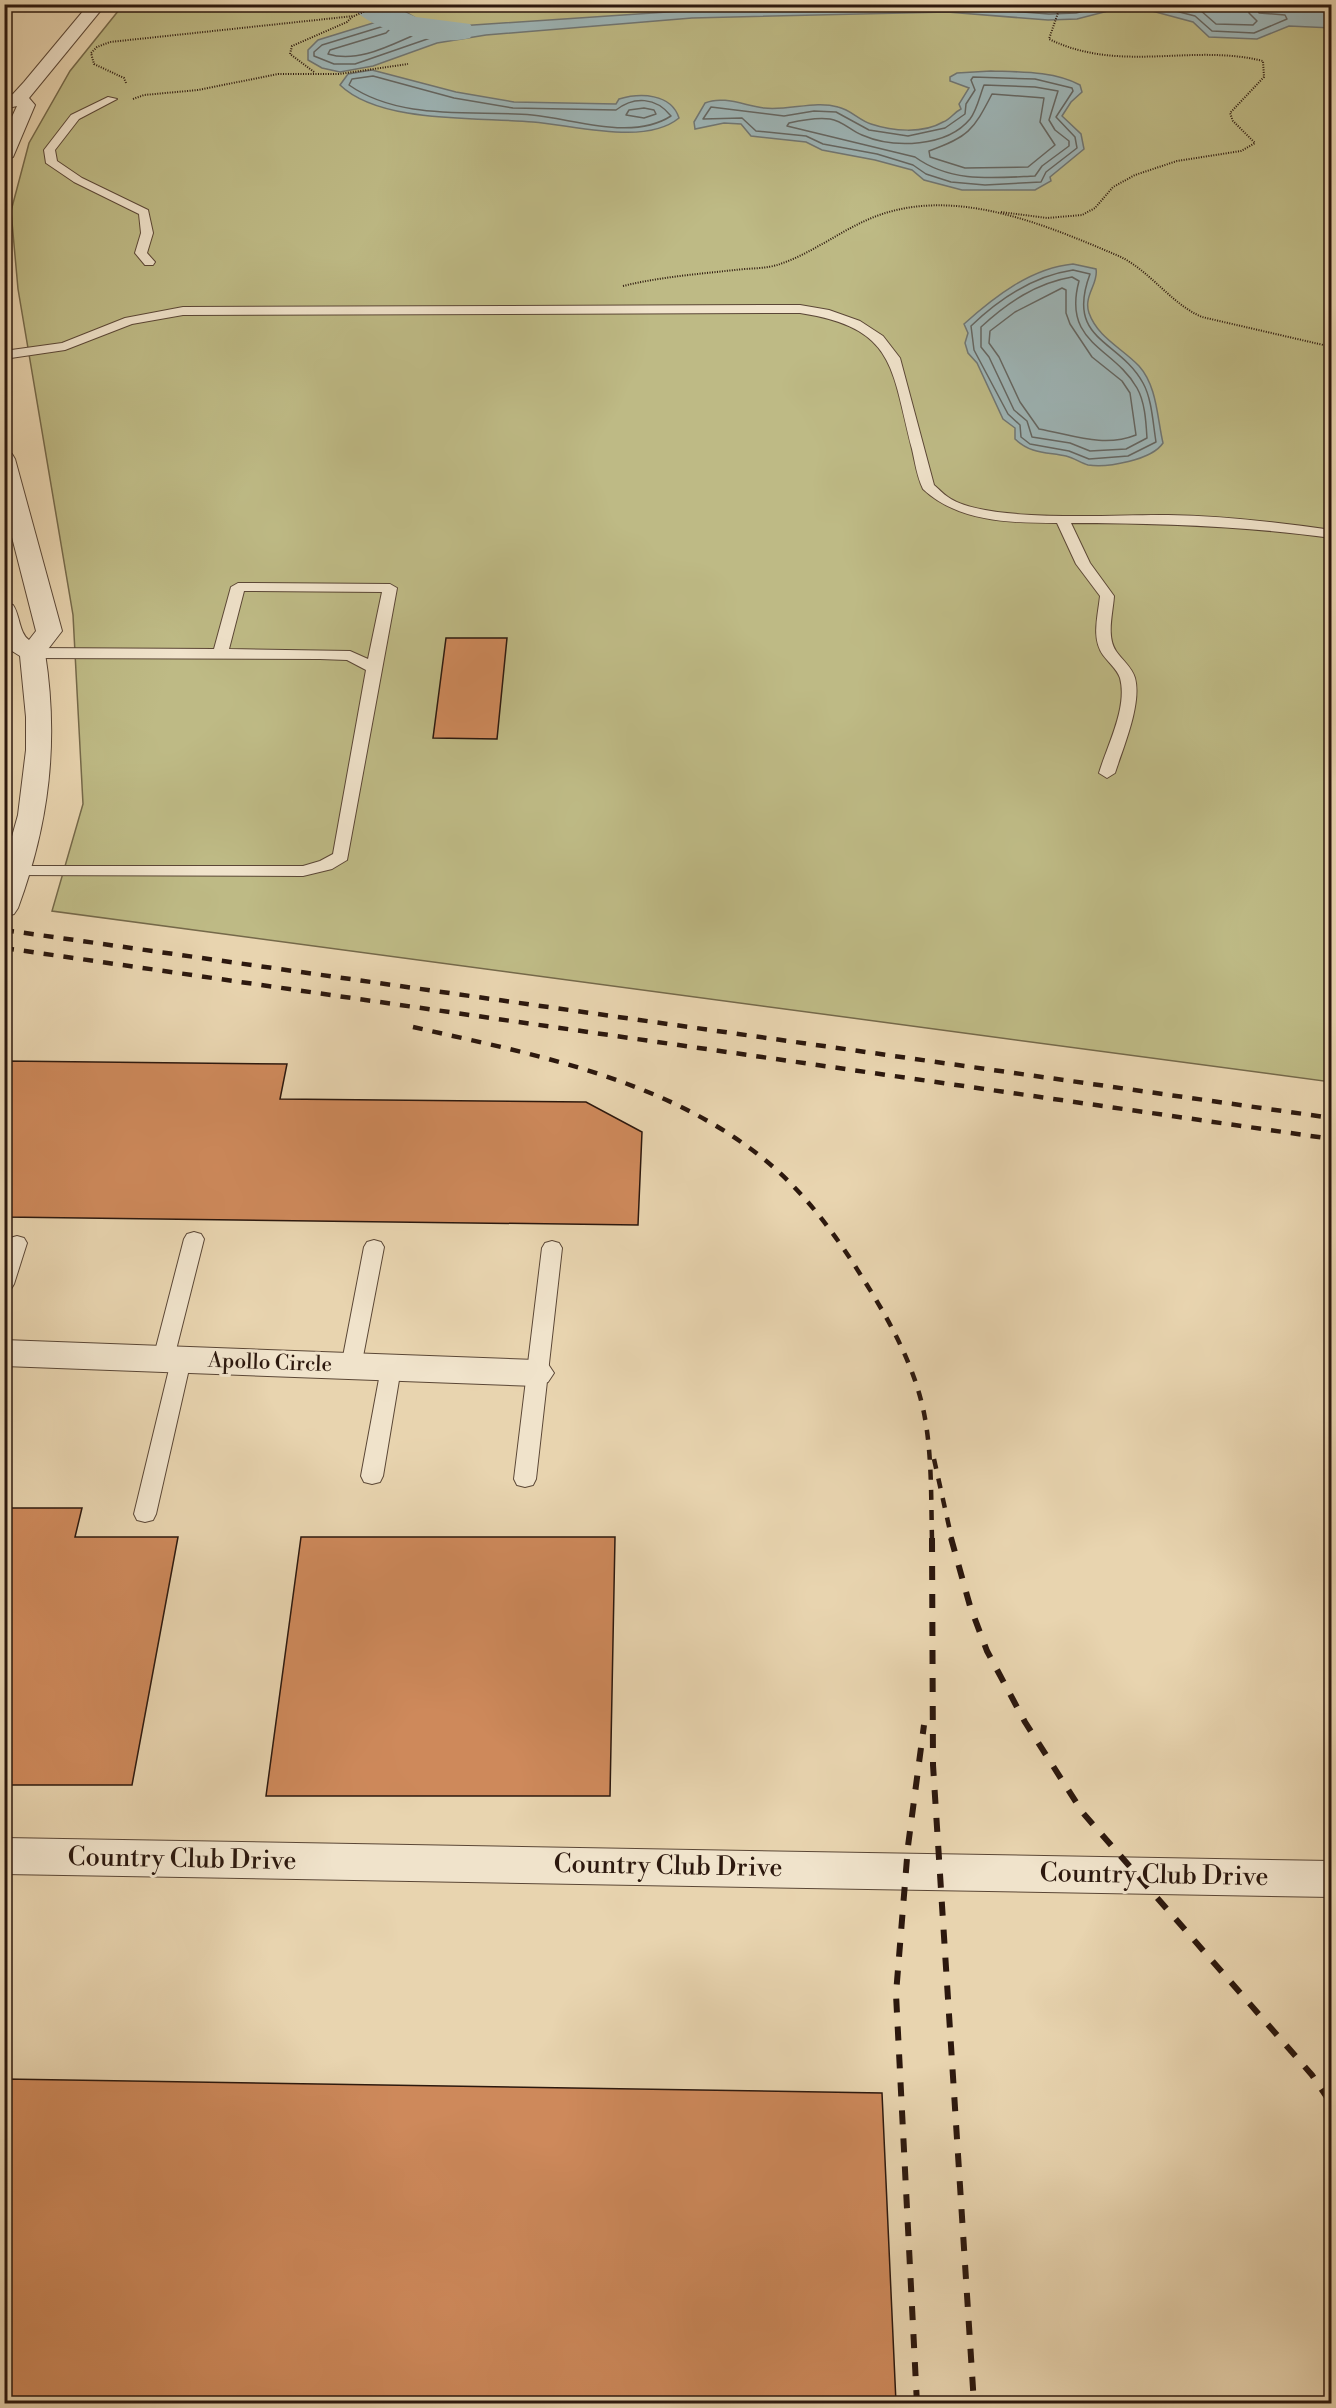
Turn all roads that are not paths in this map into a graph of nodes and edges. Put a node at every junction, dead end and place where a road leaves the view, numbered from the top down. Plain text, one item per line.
1 (98, 4) edge
2 (112, 99) road end
3 (12, 101) edge
4 (4, 157) edge
5 (149, 262) dead end
6 (4, 355) edge
7 (4, 459) edge
8 (1062, 519) junction
9 (1332, 534) edge
10 (4, 610) edge
11 (32, 653) junction
12 (220, 654) junction
13 (374, 668) junction
14 (1107, 773) dead end
15 (16, 871) junction
16 (4, 908) edge
17 (194, 1239) dead end
18 (17, 1244) dead end
19 (374, 1247) dead end
20 (552, 1248) dead end
21 (4, 1284) edge
22 (4, 1353) edge
23 (172, 1360) junction
24 (351, 1367) junction
25 (391, 1368) junction
26 (536, 1374) junction
27 (372, 1476) dead end
28 (525, 1479) dead end
29 (145, 1514) dead end
30 (4, 1856) edge
31 (1332, 1879) edge

1 - 3 street
2 - 5 lane
3 - 4 street
6 - 8 lane
7 - 11 street
8 - 9 lane
8 - 14 lane
10 - 11 street
11 - 12 lane
11 - 15 street
12 - 13 lane
12 - 13 lane
13 - 15 lane
15 - 16 street
17 - 23 lane
18 - 21 lane
19 - 24 lane
20 - 26 lane
22 - 23 street, Apollo Circle
23 - 24 street, Apollo Circle
23 - 29 lane
24 - 25 street, Apollo Circle
25 - 26 street, Apollo Circle
25 - 27 lane
26 - 28 lane
30 - 31 street, Country Club Drive

